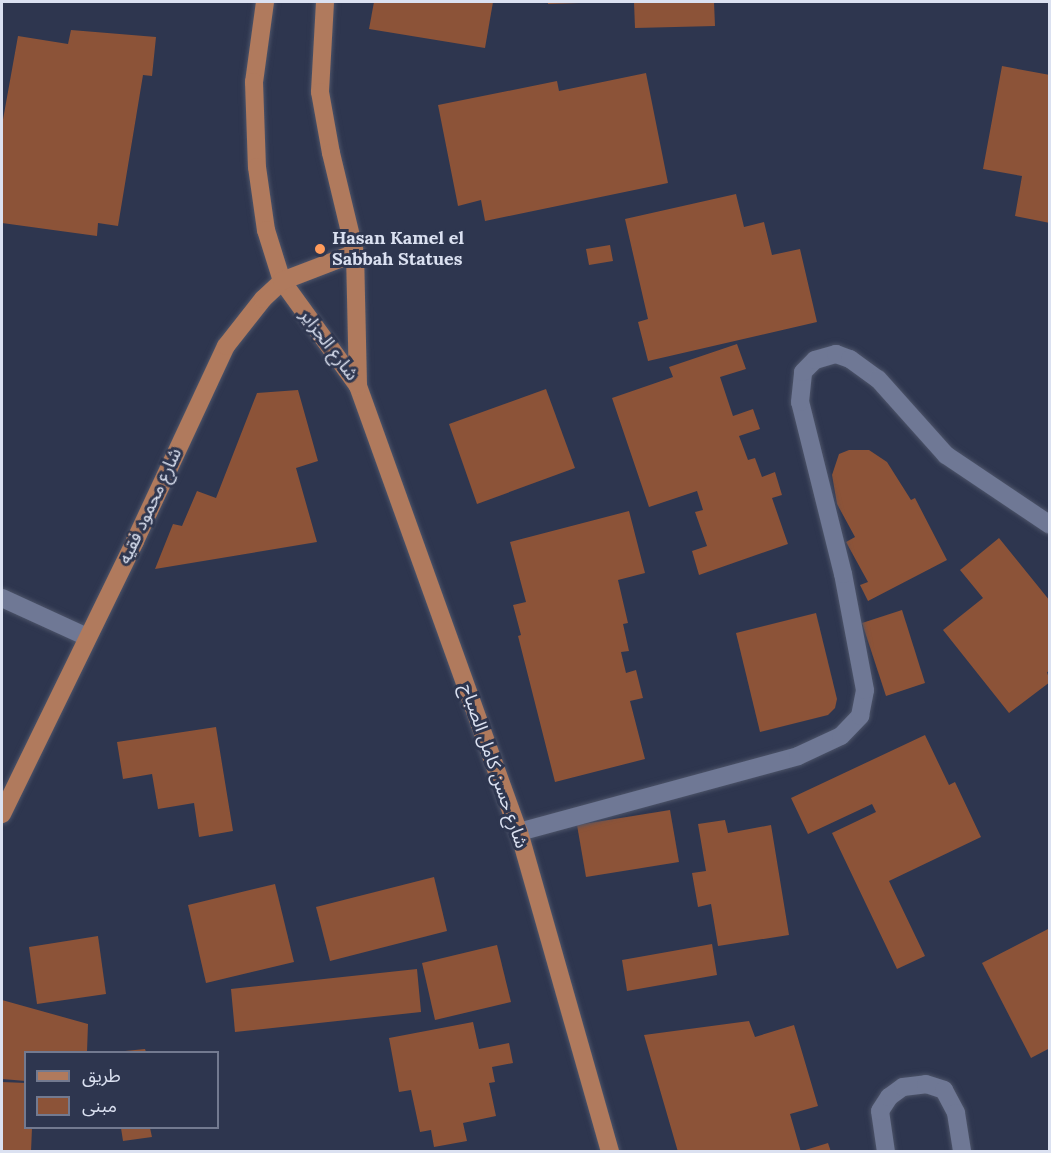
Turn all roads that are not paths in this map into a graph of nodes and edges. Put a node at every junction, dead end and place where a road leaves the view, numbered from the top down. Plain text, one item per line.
1 (265, 2) edge
2 (325, 2) edge
3 (355, 253) junction
4 (282, 281) junction
5 (358, 386) junction
6 (1050, 525) edge
7 (2, 598) edge
8 (87, 637) junction
9 (2, 814) edge
10 (519, 832) junction
11 (610, 1152) edge
12 (886, 1152) edge
13 (962, 1152) edge

1 - 4 main road, شارع الجزاير
2 - 3 main road, شارع الجزاير
3 - 4 main road, شارع محمود فقيه
3 - 5 main road, شارع الجزاير
4 - 5 main road, شارع الجزاير
4 - 8 main road, شارع محمود فقيه
5 - 10 main road, شارع حسن كامل الصباح
6 - 10 street
7 - 8 street
8 - 9 main road, شارع محمود فقيه
10 - 11 main road, شارع حسن كامل الصباح
12 - 13 street

